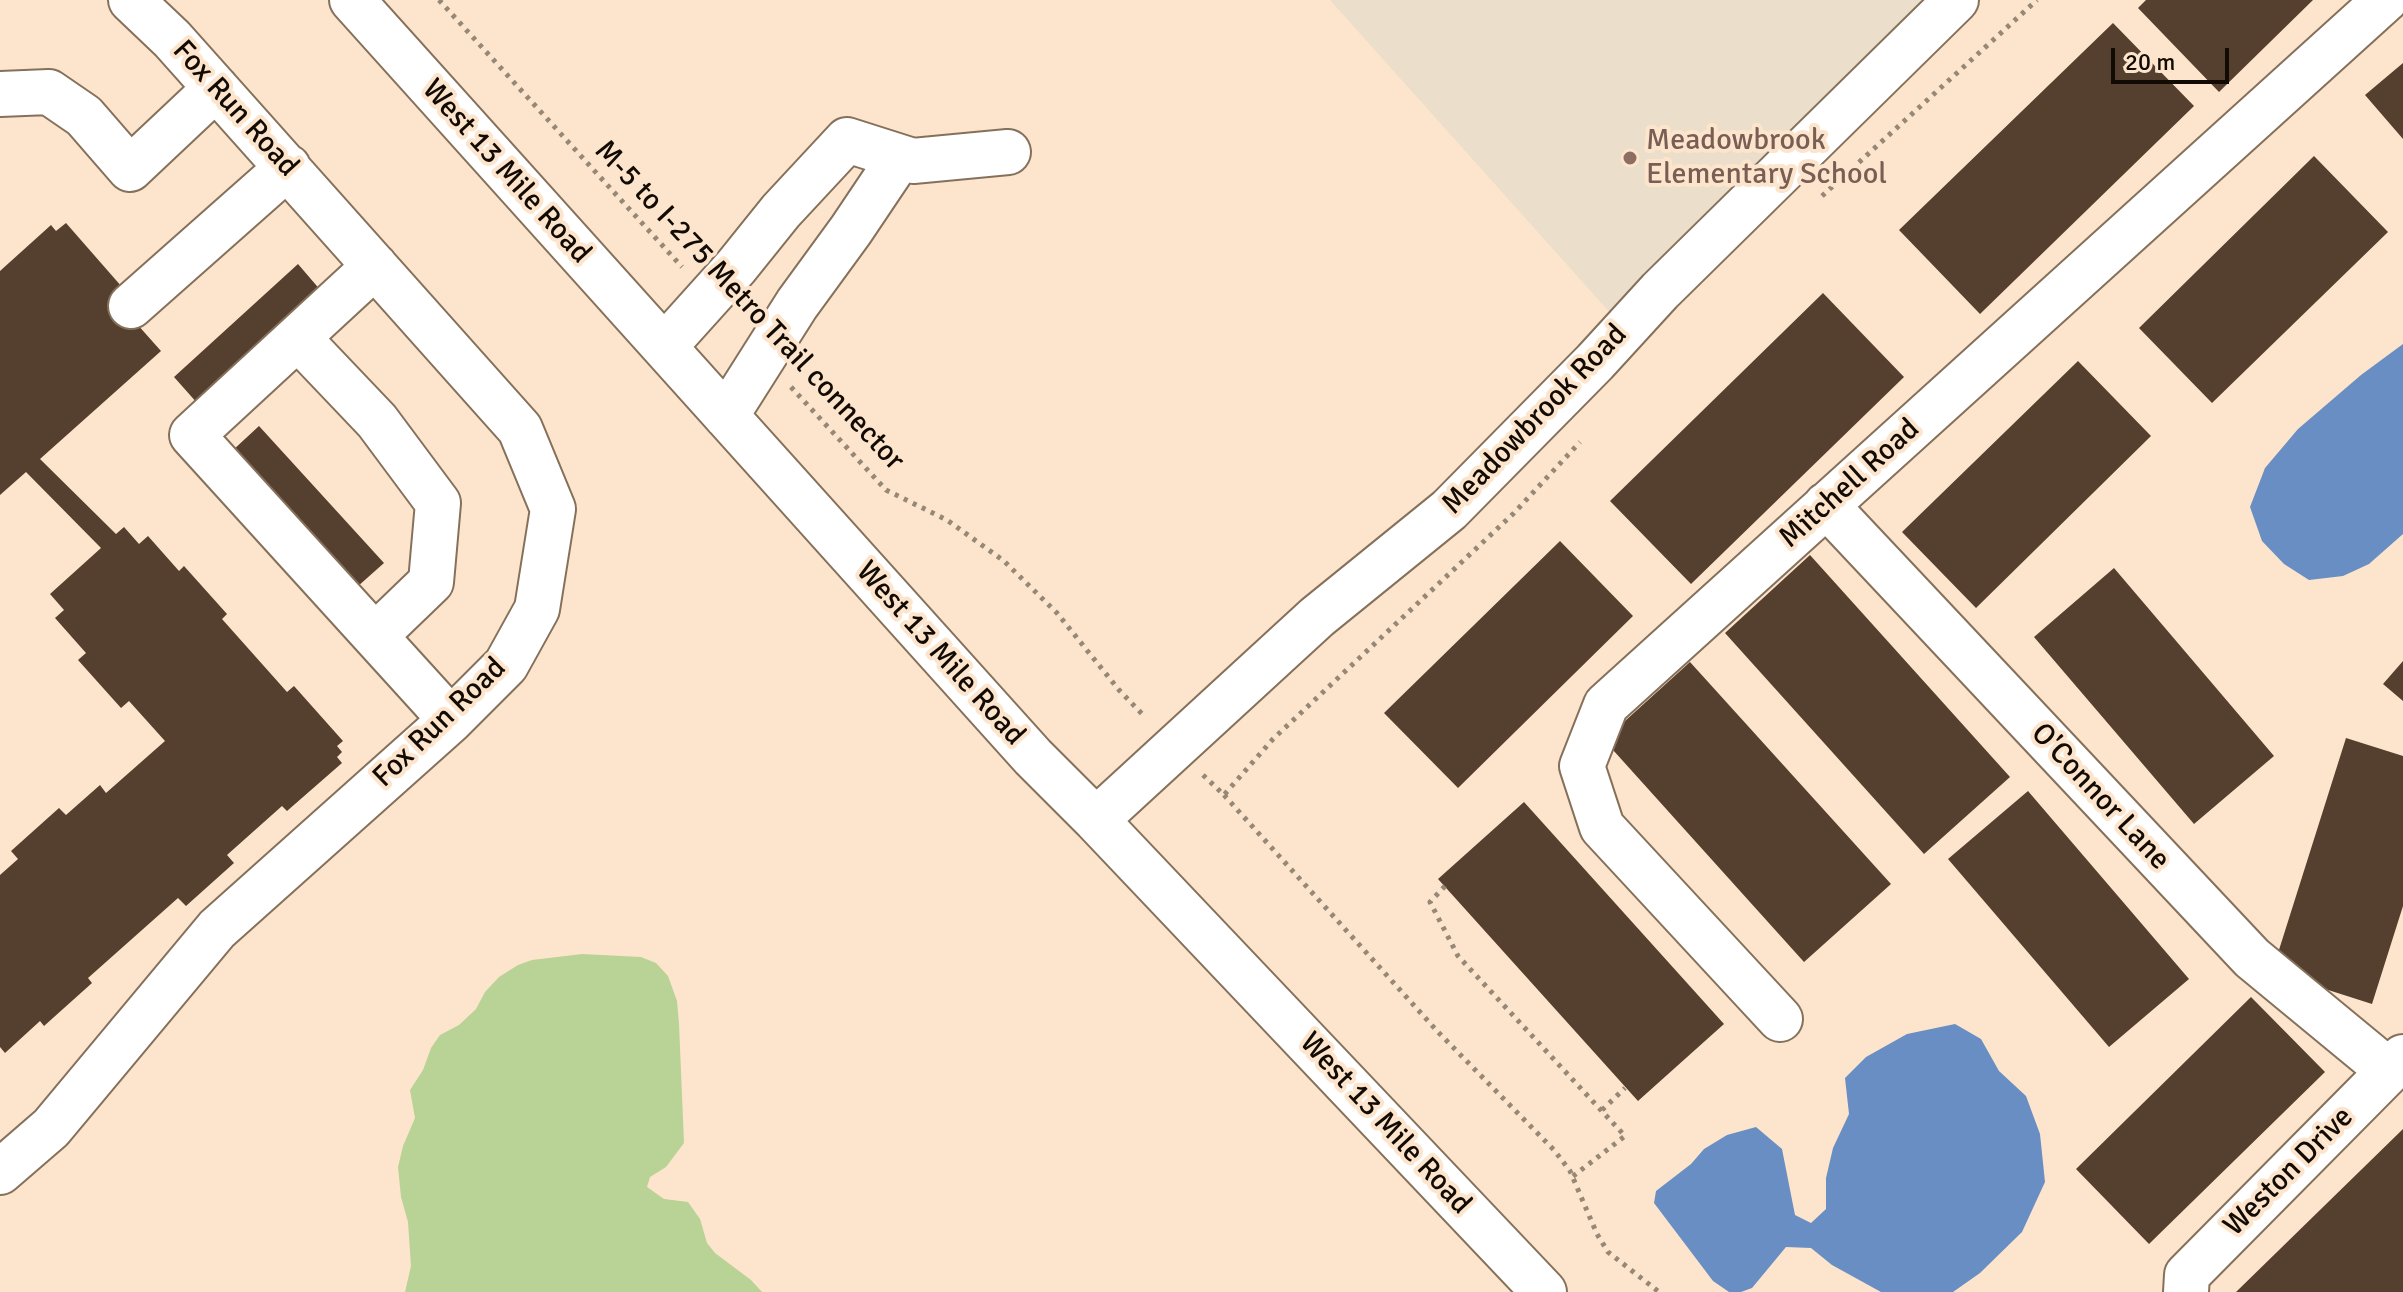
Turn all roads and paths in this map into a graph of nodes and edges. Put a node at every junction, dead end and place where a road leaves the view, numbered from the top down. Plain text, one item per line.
1 (131, 0) edge
2 (352, 0) edge
3 (439, 0) edge
4 (1956, 0) edge
5 (2037, 0) edge
6 (2385, 0) edge
7 (216, 88) junction
8 (0, 94) edge
9 (1008, 152) dead end
10 (900, 157) junction
11 (288, 167) junction
12 (1812, 205) dead end
13 (375, 266) junction
14 (709, 297) junction
15 (131, 306) dead end
16 (298, 338) junction
17 (664, 347) junction
18 (764, 356) junction
19 (726, 416) junction
20 (1588, 434) dead end
21 (1826, 505) junction
22 (376, 635) junction
23 (451, 720) junction
24 (1174, 747) junction
25 (1224, 795) junction
26 (1096, 820) junction
27 (1445, 886) dead end
28 (1780, 1019) dead end
29 (2396, 1064) edge
30 (1625, 1088) dead end
31 (1602, 1110) junction
32 (0, 1172) edge
33 (1572, 1177) junction
34 (1544, 1292) edge
35 (1659, 1292) edge
36 (2186, 1292) edge

1 - 7 street, Fox Run Road
2 - 17 street, West 13 Mile Road
3 - 14 path, M-5 to I-275 Metro Trail connector
4 - 24 street, Meadowbrook Road
5 - 12 path
6 - 21 street, Mitchell Road
7 - 8 street
7 - 11 street, Fox Run Road
9 - 10 street
10 - 14 street
10 - 18 street
11 - 13 street, Fox Run Road
11 - 15 street
13 - 16 street
13 - 23 street, Fox Run Road
14 - 17 street
16 - 22 street
16 - 22 street
17 - 19 street, West 13 Mile Road
18 - 19 street
18 - 24 path, M-5 to I-275 Metro Trail connector
19 - 26 street, West 13 Mile Road
20 - 25 path
21 - 28 street, Mitchell Road
21 - 29 street, O'Connor Lane
22 - 23 street
23 - 32 street, Fox Run Road
24 - 25 path, M-5 to I-275 Metro Trail connector
24 - 26 street, Meadowbrook Road
25 - 33 path, M-5 to I-275 Metro Trail connector
26 - 34 street, West 13 Mile Road
27 - 31 path
29 - 36 street, Weston Drive
30 - 31 path
31 - 33 path
33 - 35 path, M-5 to I-275 Metro Trail connector

